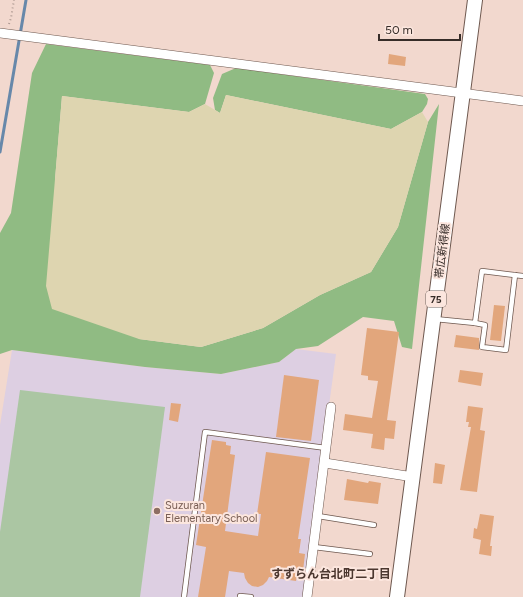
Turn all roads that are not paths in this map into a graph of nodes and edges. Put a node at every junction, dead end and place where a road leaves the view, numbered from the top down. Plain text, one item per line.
1 (475, 0) edge
2 (6, 33) edge
3 (462, 94) junction
4 (523, 102) edge
5 (515, 275) junction
6 (523, 276) edge
7 (434, 319) junction
8 (475, 323) junction
9 (331, 407) dead end
10 (326, 448) junction
11 (325, 463) junction
12 (413, 477) junction
13 (318, 516) junction
14 (374, 525) dead end
15 (314, 547) junction
16 (370, 554) dead end
17 (184, 597) edge
18 (240, 597) edge
19 (252, 597) edge
20 (307, 597) edge
21 (397, 597) edge

1 - 3 main road, 帯広新得線 / 75
2 - 3 street
3 - 4 street
3 - 7 main road, 帯広新得線 / 75
5 - 6 lane
5 - 8 lane
5 - 8 lane
7 - 8 lane
7 - 12 main road, 帯広新得線 / 75
9 - 10 street
10 - 11 street
10 - 17 lane
11 - 12 street
11 - 13 street
12 - 21 main road, 帯広新得線 / 75
13 - 14 lane
13 - 15 street
15 - 16 lane
15 - 20 street
18 - 19 lane

